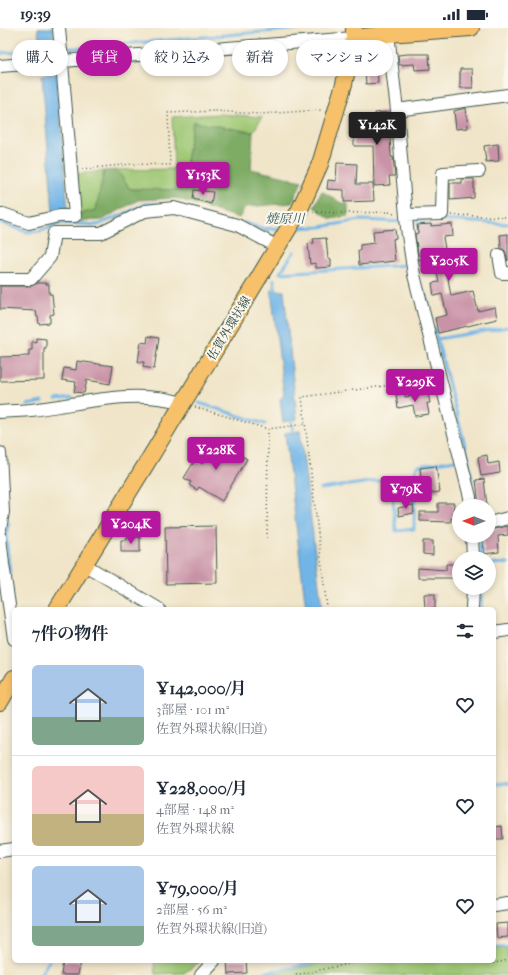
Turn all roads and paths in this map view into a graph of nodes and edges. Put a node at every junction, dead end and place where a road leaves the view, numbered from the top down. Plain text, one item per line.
1 (60, 28) edge
2 (471, 28) edge
3 (354, 33) edge
4 (388, 34) junction
5 (61, 40) edge
6 (68, 59) edge
7 (12, 65) edge
8 (0, 66) edge
9 (63, 76) edge
10 (508, 95) edge
11 (336, 109) junction
12 (397, 110) junction
13 (72, 170) junction
14 (479, 171) dead end
15 (299, 211) junction
16 (0, 214) edge
17 (442, 214) junction
18 (406, 215) junction
19 (508, 217) edge
20 (278, 247) junction
21 (499, 255) dead end
22 (508, 273) edge
23 (0, 279) edge
24 (440, 379) junction
25 (183, 403) junction
26 (0, 412) edge
27 (305, 424) junction
28 (268, 430) junction
29 (0, 453) edge
30 (470, 499) edge
31 (508, 518) edge
32 (496, 521) edge
33 (0, 529) edge
34 (0, 537) edge
35 (267, 538) dead end
36 (1, 564) edge
37 (85, 565) junction
38 (473, 595) edge
39 (58, 607) edge
40 (156, 607) edge
41 (327, 607) edge
42 (472, 607) edge
43 (12, 627) edge
44 (508, 630) edge
45 (496, 632) edge
46 (12, 681) edge
47 (0, 702) edge
48 (12, 849) edge
49 (0, 851) edge
50 (508, 903) edge
51 (496, 905) edge
52 (508, 960) edge
53 (496, 962) edge
54 (212, 963) edge
55 (353, 963) edge
56 (201, 975) edge
57 (296, 975) edge

1 - 5 street
2 - 4 main road
3 - 4 main road
3 - 6 street
3 - 11 main road, 佐賀外環状線
4 - 12 street
7 - 8 street
9 - 13 street
10 - 12 street
11 - 13 path
11 - 15 main road, 佐賀外環状線
12 - 18 street
13 - 16 street
14 - 17 street
15 - 18 path
15 - 20 main road, 佐賀外環状線
17 - 18 street
17 - 19 path
18 - 24 street
20 - 23 street
20 - 25 main road, 佐賀外環状線
21 - 22 street
24 - 27 path
24 - 30 street
25 - 26 street
25 - 28 path
25 - 37 main road, 佐賀外環状線
27 - 28 path
27 - 41 path
28 - 35 path
29 - 33 street
31 - 32 street
34 - 36 street
36 - 43 street
37 - 39 main road, 佐賀外環状線
37 - 40 street
38 - 42 street
44 - 45 street
46 - 47 main road
48 - 49 street
50 - 51 street
52 - 53 path
54 - 56 street
55 - 57 path

